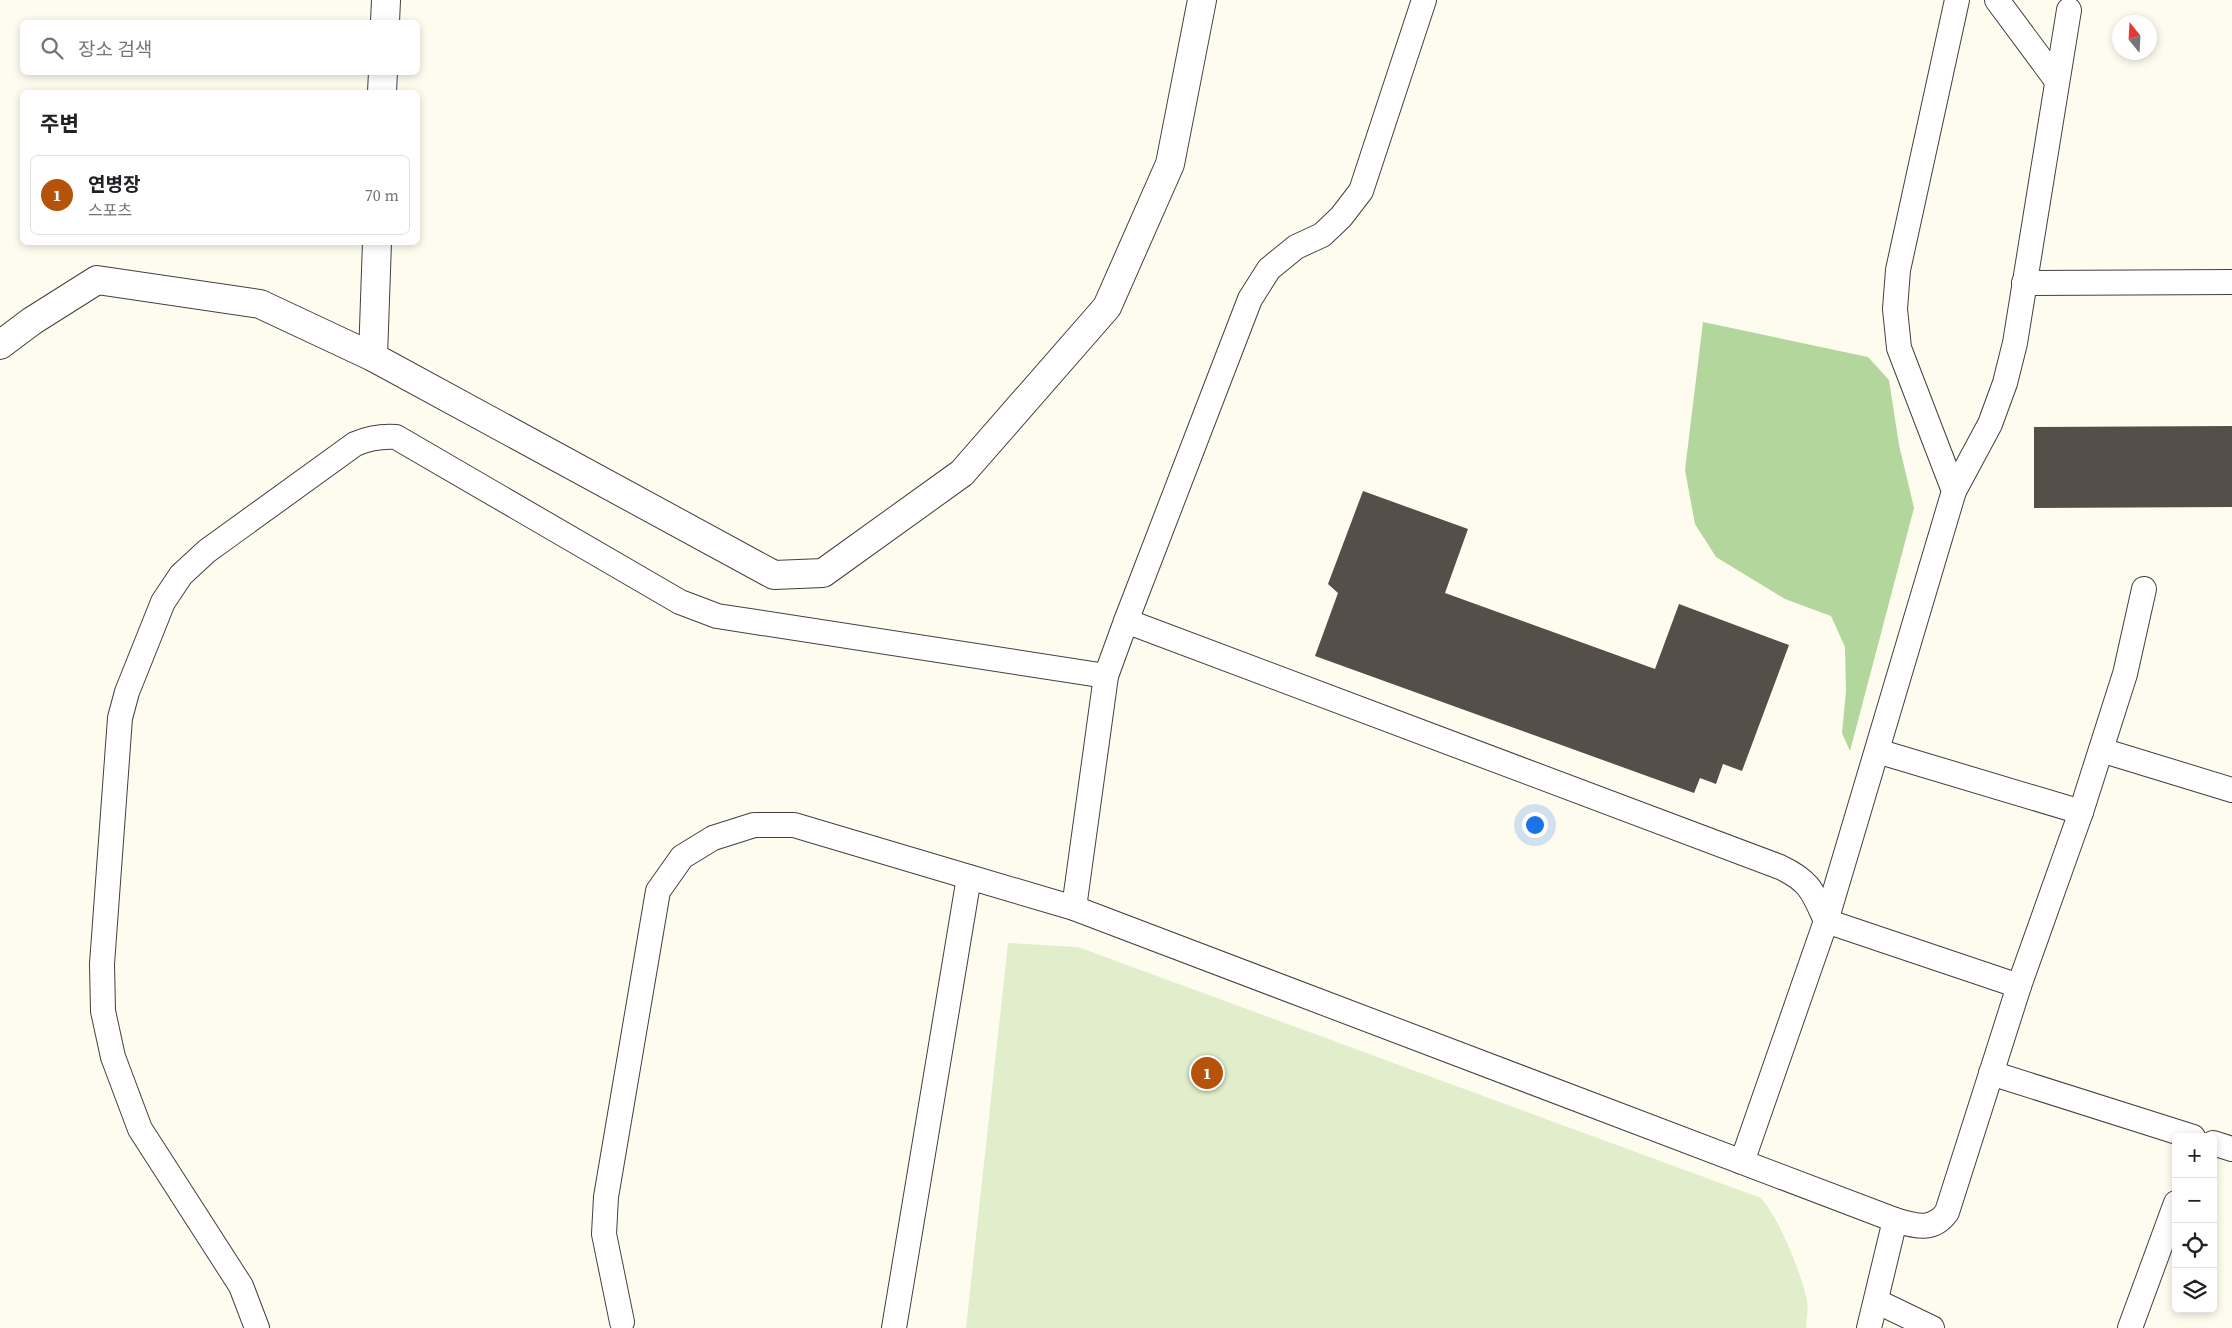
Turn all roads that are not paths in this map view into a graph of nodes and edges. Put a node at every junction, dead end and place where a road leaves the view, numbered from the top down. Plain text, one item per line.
1 (386, 0) edge
2 (1202, 0) edge
3 (1424, 0) edge
4 (1957, 0) edge
5 (1997, 0) edge
6 (2069, 10) dead end
7 (385, 20) edge
8 (383, 75) edge
9 (2057, 81) junction
10 (382, 90) edge
11 (377, 245) edge
12 (2232, 282) edge
13 (2024, 283) junction
14 (0, 345) edge
15 (373, 357) junction
16 (1954, 491) junction
17 (2144, 588) dead end
18 (1126, 621) junction
19 (1106, 676) junction
20 (2101, 750) junction
21 (1877, 751) junction
22 (2232, 790) edge
23 (2081, 812) junction
24 (969, 877) junction
25 (1074, 908) junction
26 (1826, 921) junction
27 (2019, 986) junction
28 (1992, 1073) junction
29 (2180, 1133) edge
30 (2217, 1144) edge
31 (2232, 1149) edge
32 (1742, 1162) junction
33 (2172, 1214) edge
34 (1895, 1220) junction
35 (1876, 1301) junction
36 (622, 1322) dead end
37 (257, 1328) edge
38 (894, 1328) edge
39 (1869, 1328) edge
40 (1932, 1328) edge
41 (2130, 1328) edge

1 - 7 street
2 - 15 street
3 - 18 lane
4 - 16 lane
5 - 9 lane
6 - 9 lane
8 - 10 street
9 - 13 lane
11 - 15 street
12 - 13 lane
13 - 16 lane
14 - 15 street
16 - 21 lane
17 - 20 lane
18 - 19 lane
18 - 26 lane
19 - 25 lane
19 - 37 lane
20 - 22 lane
20 - 23 lane
21 - 23 lane
21 - 26 lane
23 - 27 lane
24 - 25 lane
24 - 36 lane
24 - 38 lane
25 - 32 lane
26 - 27 lane
26 - 32 lane
27 - 28 lane
28 - 29 lane
28 - 34 lane
30 - 31 lane
32 - 34 lane
33 - 41 lane
34 - 35 lane
35 - 39 lane
35 - 40 lane

